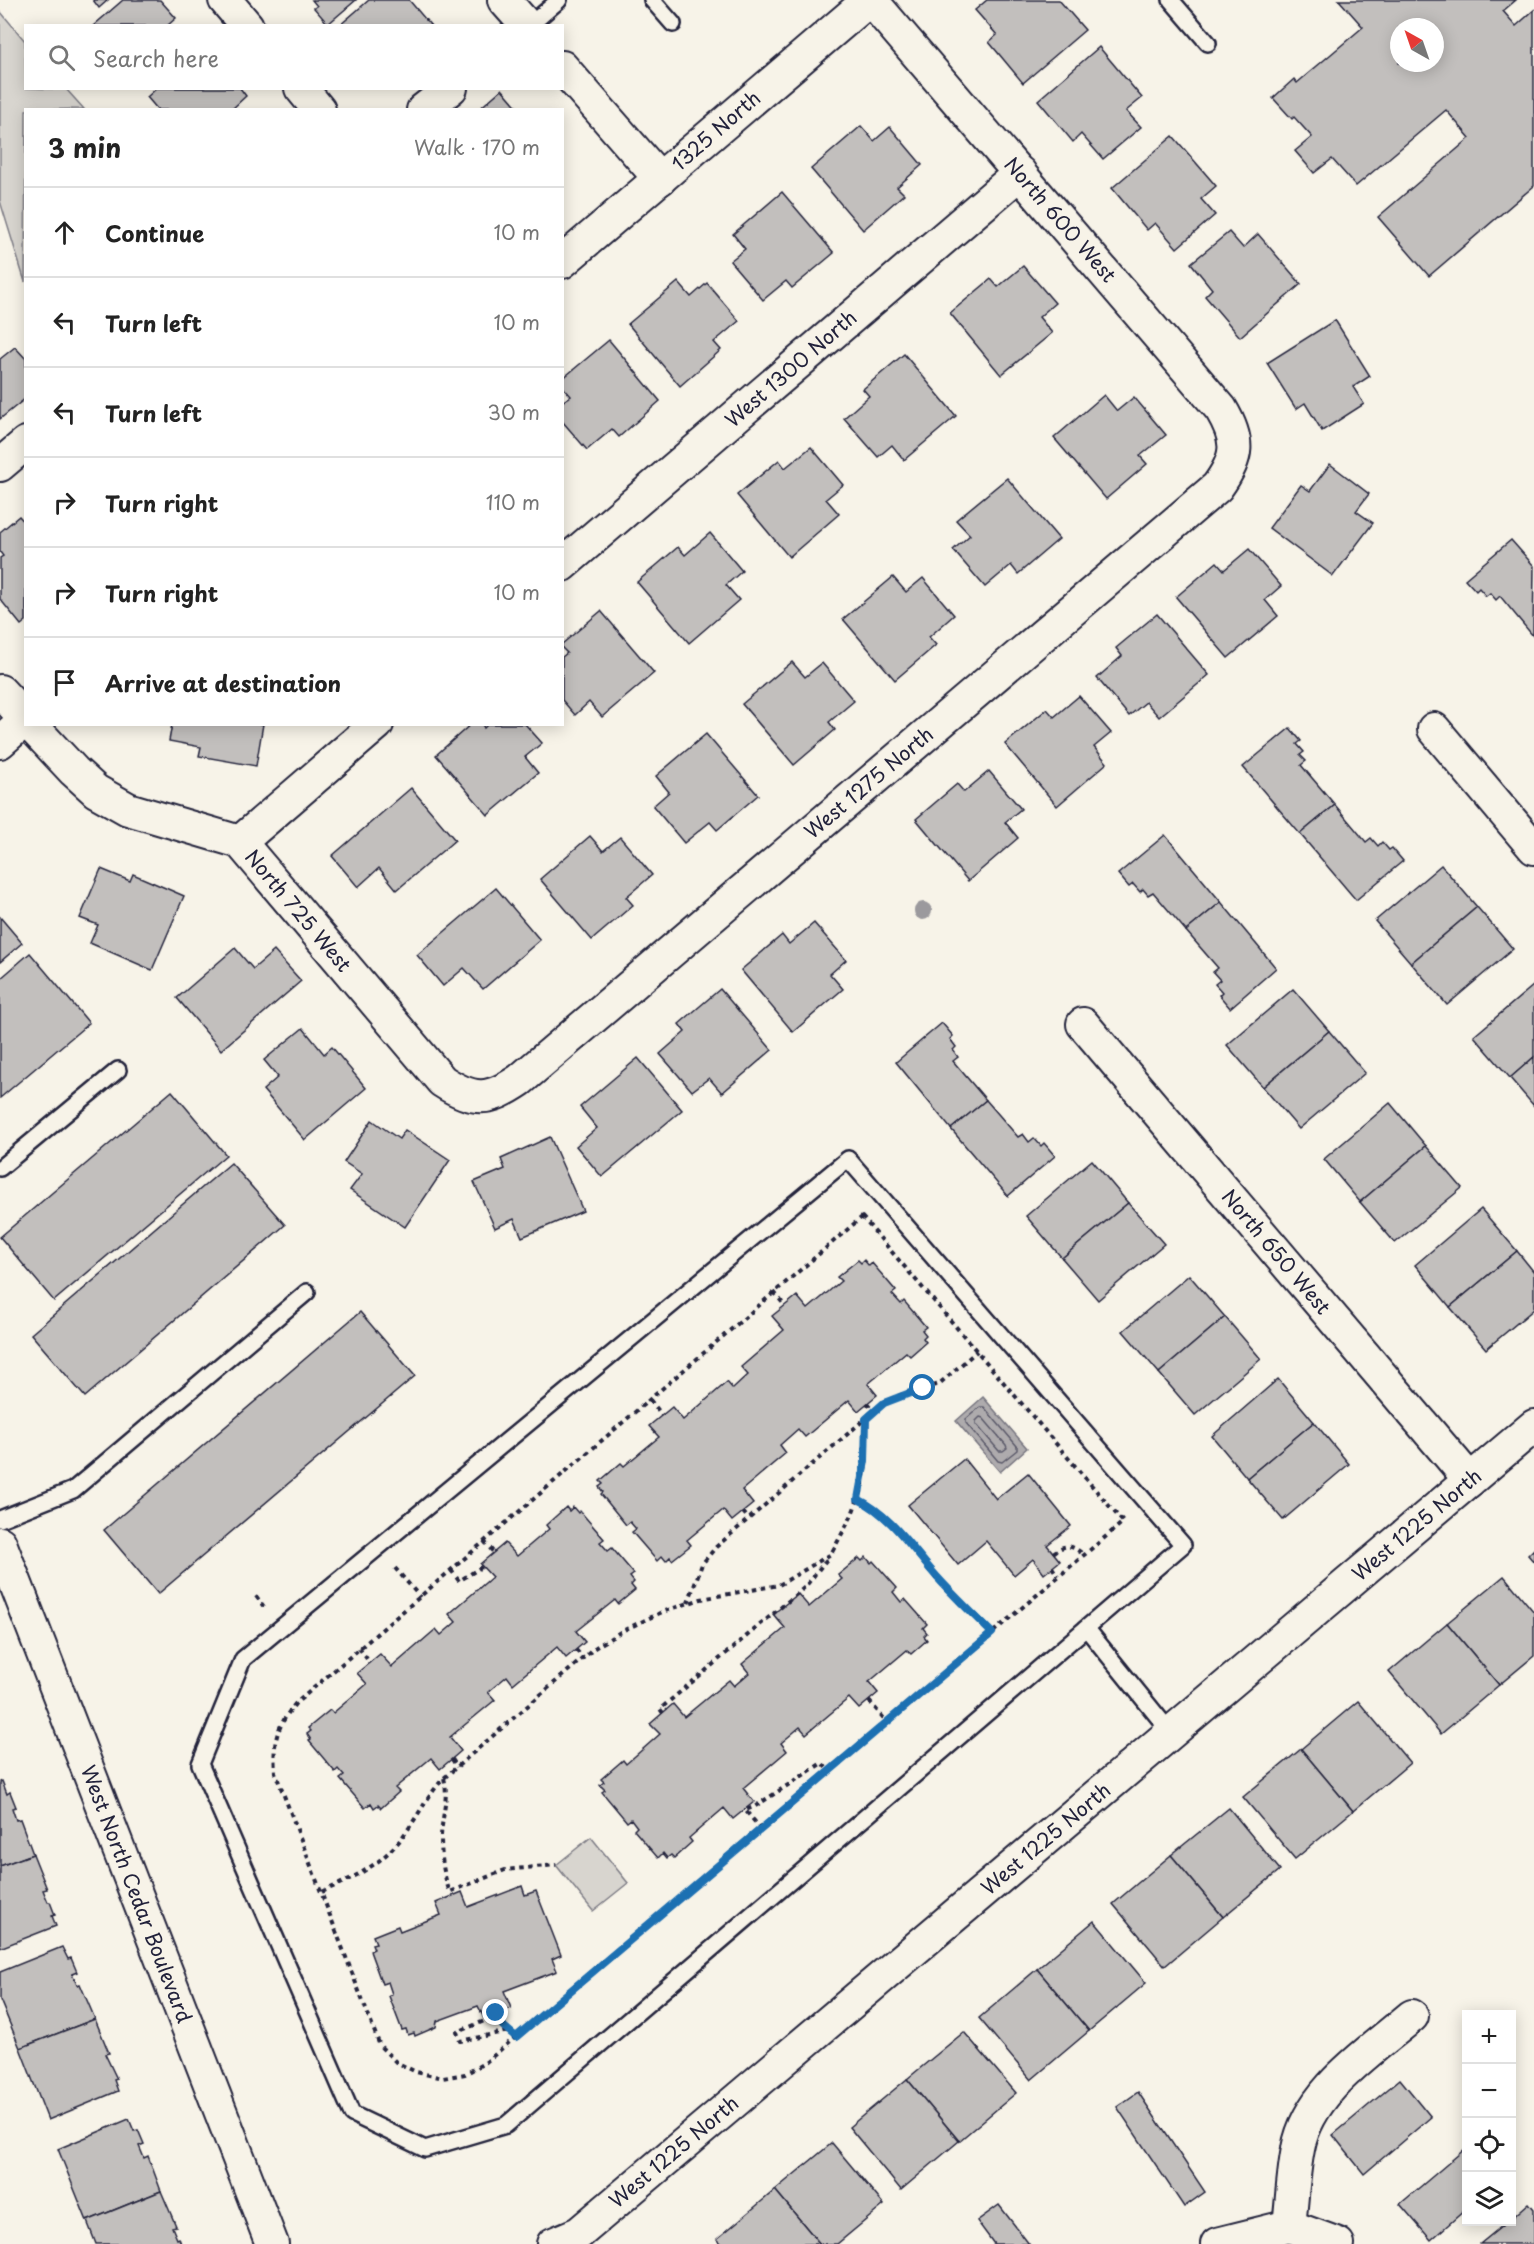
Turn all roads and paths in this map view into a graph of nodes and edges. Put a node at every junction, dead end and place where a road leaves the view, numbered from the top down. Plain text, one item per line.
1 (225, 0) edge
2 (504, 0) edge
3 (559, 0) edge
4 (652, 0) edge
5 (870, 0) edge
6 (1171, 0) edge
7 (245, 24) edge
8 (526, 24) edge
9 (530, 24) edge
10 (673, 24) dead end
11 (1208, 43) dead end
12 (564, 69) edge
13 (303, 90) edge
14 (448, 90) edge
15 (317, 108) edge
16 (426, 108) edge
17 (1020, 173) junction
18 (660, 178) junction
19 (564, 259) edge
20 (24, 445) edge
21 (1236, 448) joint
22 (0, 465) edge
23 (564, 563) edge
24 (0, 691) edge
25 (24, 717) edge
26 (24, 721) edge
27 (32, 726) edge
28 (375, 726) edge
29 (1434, 729) dead end
30 (0, 742) edge
31 (240, 842) junction
32 (1534, 848) edge
33 (1083, 1024) dead end
34 (118, 1070) dead end
35 (481, 1097) joint
36 (0, 1168) edge
37 (307, 1292) dead end
38 (774, 1293) junction
39 (785, 1306) dead end
40 (977, 1351) junction
41 (650, 1400) junction
42 (867, 1403) dead end
43 (874, 1412) junction
44 (662, 1415) dead end
45 (866, 1419) junction
46 (1534, 1426) edge
47 (1470, 1480) junction
48 (858, 1499) junction
49 (743, 1512) dead end
50 (748, 1518) junction
51 (0, 1519) edge
52 (484, 1541) junction
53 (0, 1543) edge
54 (494, 1553) dead end
55 (1053, 1553) dead end
56 (831, 1554) junction
57 (1084, 1554) junction
58 (483, 1566) dead end
59 (1052, 1567) dead end
60 (451, 1570) junction
61 (1058, 1576) junction
62 (688, 1603) junction
63 (1088, 1629) junction
64 (992, 1633) junction
65 (359, 1648) junction
66 (576, 1650) dead end
67 (583, 1658) junction
68 (370, 1663) dead end
69 (868, 1701) dead end
70 (663, 1713) dead end
71 (886, 1722) junction
72 (1171, 1733) junction
73 (452, 1759) dead end
74 (457, 1767) junction
75 (829, 1771) junction
76 (444, 1778) junction
77 (761, 1829) junction
78 (556, 1865) dead end
79 (322, 1892) junction
80 (1412, 2016) dead end
81 (509, 2031) junction
82 (516, 2037) junction
83 (1289, 2226) junction
84 (272, 2244) edge
85 (553, 2244) edge
86 (1217, 2244) edge
87 (1338, 2244) edge

1 - 7 street
2 - 8 street
3 - 9 lane
4 - 10 lane
5 - 17 street, North 600 West
5 - 18 street, 1325 North
6 - 11 lane
12 - 18 street
13 - 15 street
14 - 16 street
17 - 21 street, North 600 West
17 - 23 street, West 1300 North
18 - 19 street, 1325 North
20 - 22 street
21 - 35 street, West 1275 North
24 - 25 street
26 - 30 street
27 - 31 street, North 725 West
28 - 31 street
29 - 32 street
31 - 35 street, North 725 West
33 - 47 street, North 650 West
34 - 36 lane
37 - 51 lane
38 - 39 path
38 - 40 path
38 - 41 path
40 - 43 path
40 - 57 path
41 - 44 path
41 - 52 path
42 - 43 path
43 - 45 path
45 - 48 path
45 - 50 path
46 - 47 street, West 1225 North
47 - 72 street, West 1225 North
48 - 56 path
48 - 64 path
49 - 50 path
50 - 62 path
52 - 54 path
52 - 60 path
53 - 84 street, West North Cedar Boulevard
55 - 57 path
56 - 62 path
56 - 70 path
57 - 61 path
58 - 60 path
59 - 61 path
60 - 65 path
61 - 64 path
62 - 67 path
63 - 63 lane
63 - 72 lane
64 - 71 path
65 - 68 path
65 - 79 path
66 - 67 path
67 - 74 path
69 - 71 path
71 - 75 path
72 - 85 street, West 1225 North
73 - 74 path
74 - 76 path
75 - 77 path
75 - 77 path
76 - 78 path
76 - 79 path
77 - 82 path
79 - 82 path
80 - 83 street
81 - 81 path
81 - 82 path
83 - 86 street
83 - 87 street

